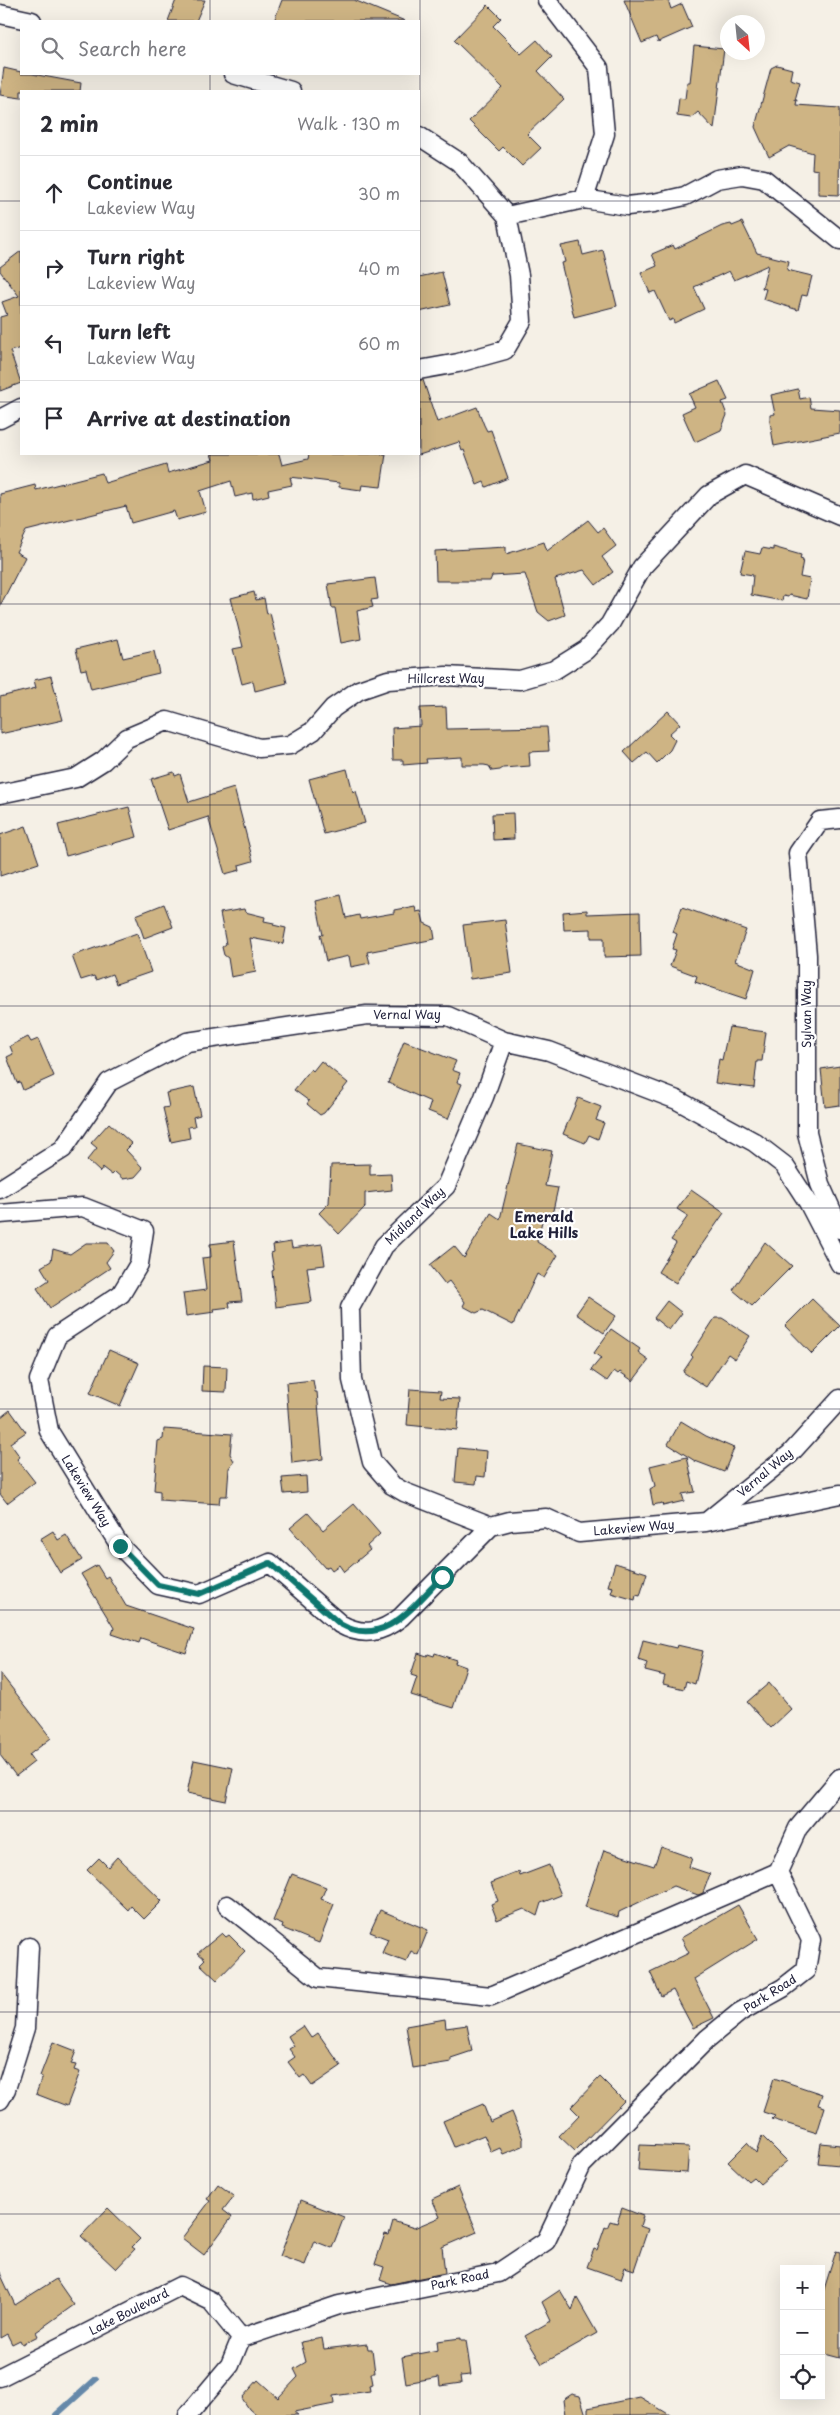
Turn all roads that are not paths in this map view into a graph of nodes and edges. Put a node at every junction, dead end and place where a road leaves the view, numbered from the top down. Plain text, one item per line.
1 (547, 0) edge
2 (0, 14) edge
3 (27, 20) edge
4 (236, 75) edge
5 (288, 90) edge
6 (420, 137) edge
7 (584, 199) junction
8 (507, 216) junction
9 (840, 240) edge
10 (420, 370) edge
11 (20, 409) edge
12 (0, 419) edge
13 (840, 516) edge
14 (0, 794) edge
15 (840, 819) edge
16 (504, 1042) junction
17 (0, 1189) edge
18 (0, 1214) edge
19 (840, 1229) edge
20 (840, 1264) edge
21 (840, 1398) edge
22 (840, 1494) edge
23 (706, 1522) junction
24 (491, 1526) junction
25 (840, 1778) edge
26 (778, 1872) junction
27 (227, 1906) dead end
28 (29, 1947) dead end
29 (0, 2100) edge
30 (241, 2338) junction
31 (0, 2377) edge
32 (188, 2415) edge

1 - 7 street
2 - 3 street
4 - 5 street
6 - 8 street
7 - 8 street
7 - 9 street
8 - 10 street
11 - 12 street
13 - 14 street, Hillcrest Way
15 - 19 street, Sylvan Way
16 - 17 street, Vernal Way
16 - 20 street, Vernal Way
16 - 24 street, Midland Way
18 - 24 street, Lakeview Way
21 - 23 street, Vernal Way
22 - 23 street, Lakeview Way
23 - 24 street, Lakeview Way
25 - 26 street
26 - 27 street
26 - 30 street, Park Road
28 - 29 street
30 - 31 street, Lake Boulevard
30 - 32 street

